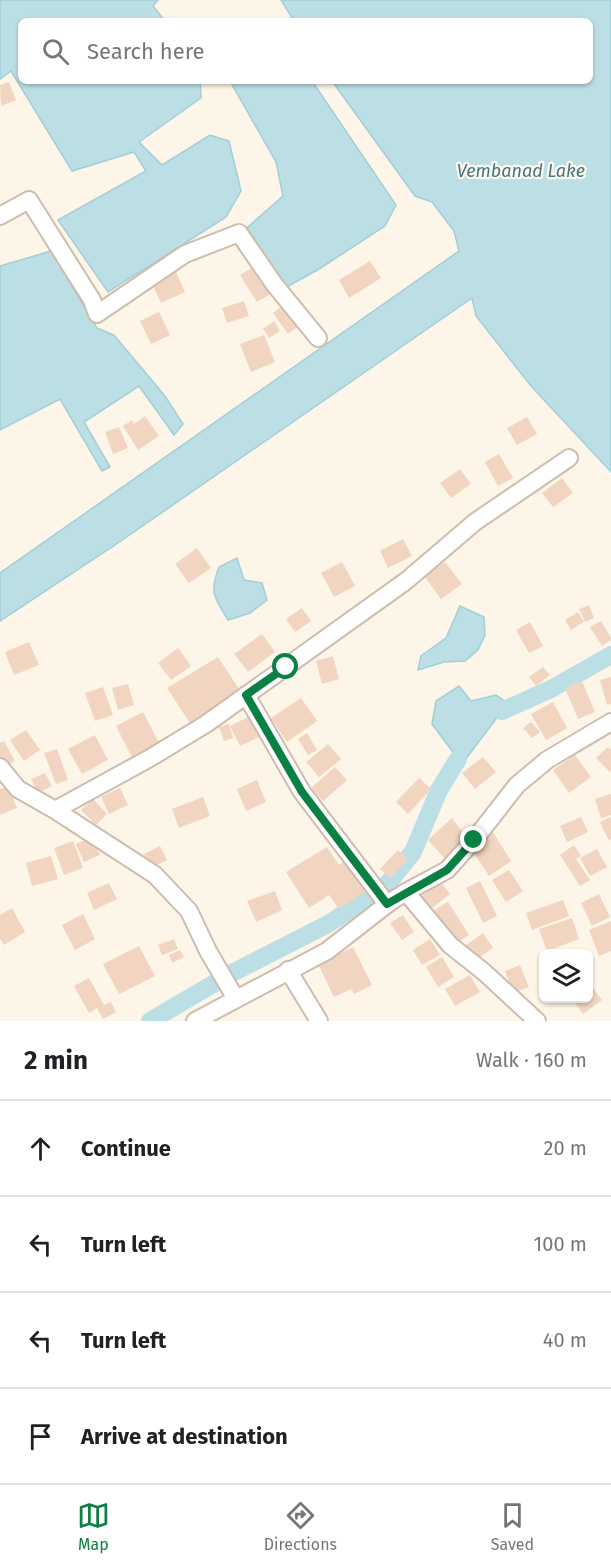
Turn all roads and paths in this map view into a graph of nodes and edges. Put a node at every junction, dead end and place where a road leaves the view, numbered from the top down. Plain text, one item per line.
1 (0, 216) edge
2 (318, 338) dead end
3 (569, 458) dead end
4 (246, 695) junction
5 (611, 722) edge
6 (0, 767) edge
7 (55, 810) junction
8 (406, 892) junction
9 (380, 896) junction
10 (288, 970) junction
11 (236, 999) junction
12 (195, 1021) edge
13 (319, 1021) edge
14 (537, 1021) edge

1 - 2 street
3 - 4 street
4 - 7 street
4 - 9 street
5 - 8 street
6 - 7 street
7 - 11 street
8 - 9 street
8 - 14 street
9 - 10 street
10 - 11 street
10 - 13 street
11 - 12 street

